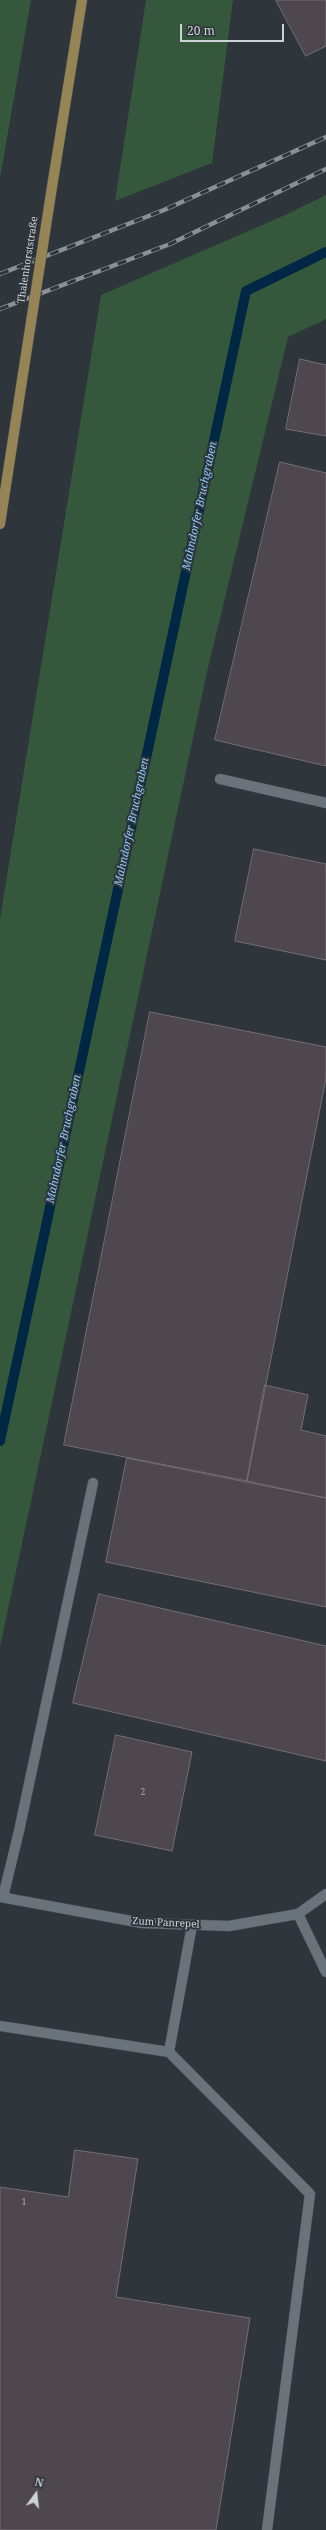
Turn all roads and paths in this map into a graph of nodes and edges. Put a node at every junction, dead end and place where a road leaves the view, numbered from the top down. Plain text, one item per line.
1 (82, 0) edge
2 (0, 524) edge
3 (220, 779) dead end
4 (326, 803) edge
5 (93, 1483) dead end
6 (326, 1894) edge
7 (1, 1897) edge
8 (298, 1914) junction
9 (192, 1925) junction
10 (326, 1972) edge
11 (0, 2026) edge
12 (168, 2052) junction
13 (267, 2530) edge

1 - 2 main road, Thalenhorststraße, bridge
3 - 4 street
5 - 7 street
6 - 8 street, Zum Panrepel
7 - 9 street, Zum Panrepel
8 - 9 street, Zum Panrepel
8 - 10 street
9 - 12 street
11 - 12 street
12 - 13 street

